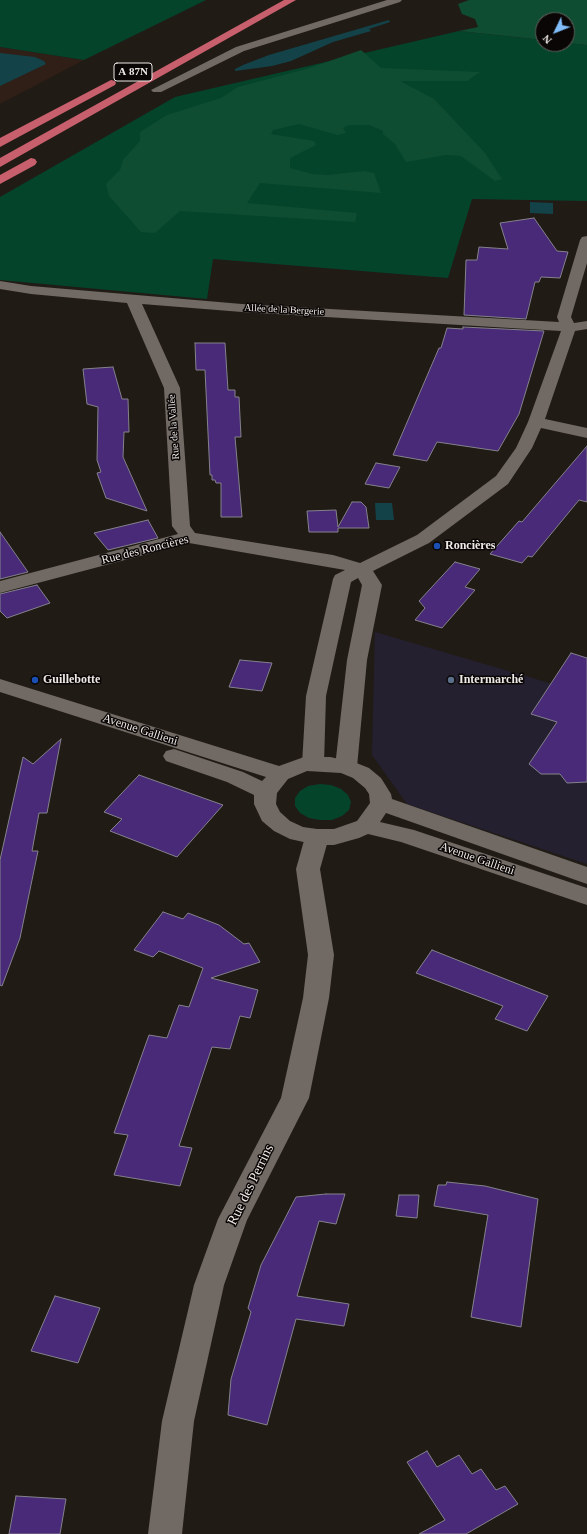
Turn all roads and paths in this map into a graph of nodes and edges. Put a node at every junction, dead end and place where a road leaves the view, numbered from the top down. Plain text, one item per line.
1 (290, 0) edge
2 (397, 0) edge
3 (260, 17) junction
4 (123, 77) dead end
5 (157, 90) junction
6 (143, 98) dead end
7 (0, 143) edge
8 (41, 156) dead end
9 (0, 163) edge
10 (0, 180) edge
11 (587, 240) edge
12 (0, 286) edge
13 (132, 298) junction
14 (587, 325) edge
15 (569, 328) junction
16 (536, 422) junction
17 (587, 433) edge
18 (189, 537) junction
19 (362, 569) junction
20 (0, 587) edge
21 (0, 685) edge
22 (0, 698) edge
23 (313, 764) junction
24 (346, 767) junction
25 (280, 774) junction
26 (266, 792) junction
27 (381, 803) junction
28 (365, 826) junction
29 (317, 837) junction
30 (587, 876) edge
31 (587, 897) edge
32 (165, 1534) edge

1 - 3 highway, A 87N
2 - 5 street
3 - 5 highway
3 - 9 highway, A 87N
4 - 7 highway, A 87N
5 - 6 highway
8 - 10 highway
11 - 15 street
12 - 13 street, Allée de la Bergerie
13 - 15 street, Allée de la Bergerie
13 - 18 street, Rue de la Vallée
14 - 15 street, Allée de la Bergerie
15 - 16 street
16 - 17 street
16 - 19 street
18 - 19 street, Rue des Roncières
18 - 20 street, Rue des Roncières
19 - 23 street
19 - 24 street
21 - 25 street, Avenue Gallieni
22 - 26 street, Avenue Gallieni
23 - 24 street
23 - 25 street
24 - 27 street
25 - 26 street
26 - 29 street
27 - 28 street
27 - 30 street, Avenue Gallieni
28 - 29 street
28 - 31 street, Avenue Gallieni
29 - 32 street, Rue des Perrins

